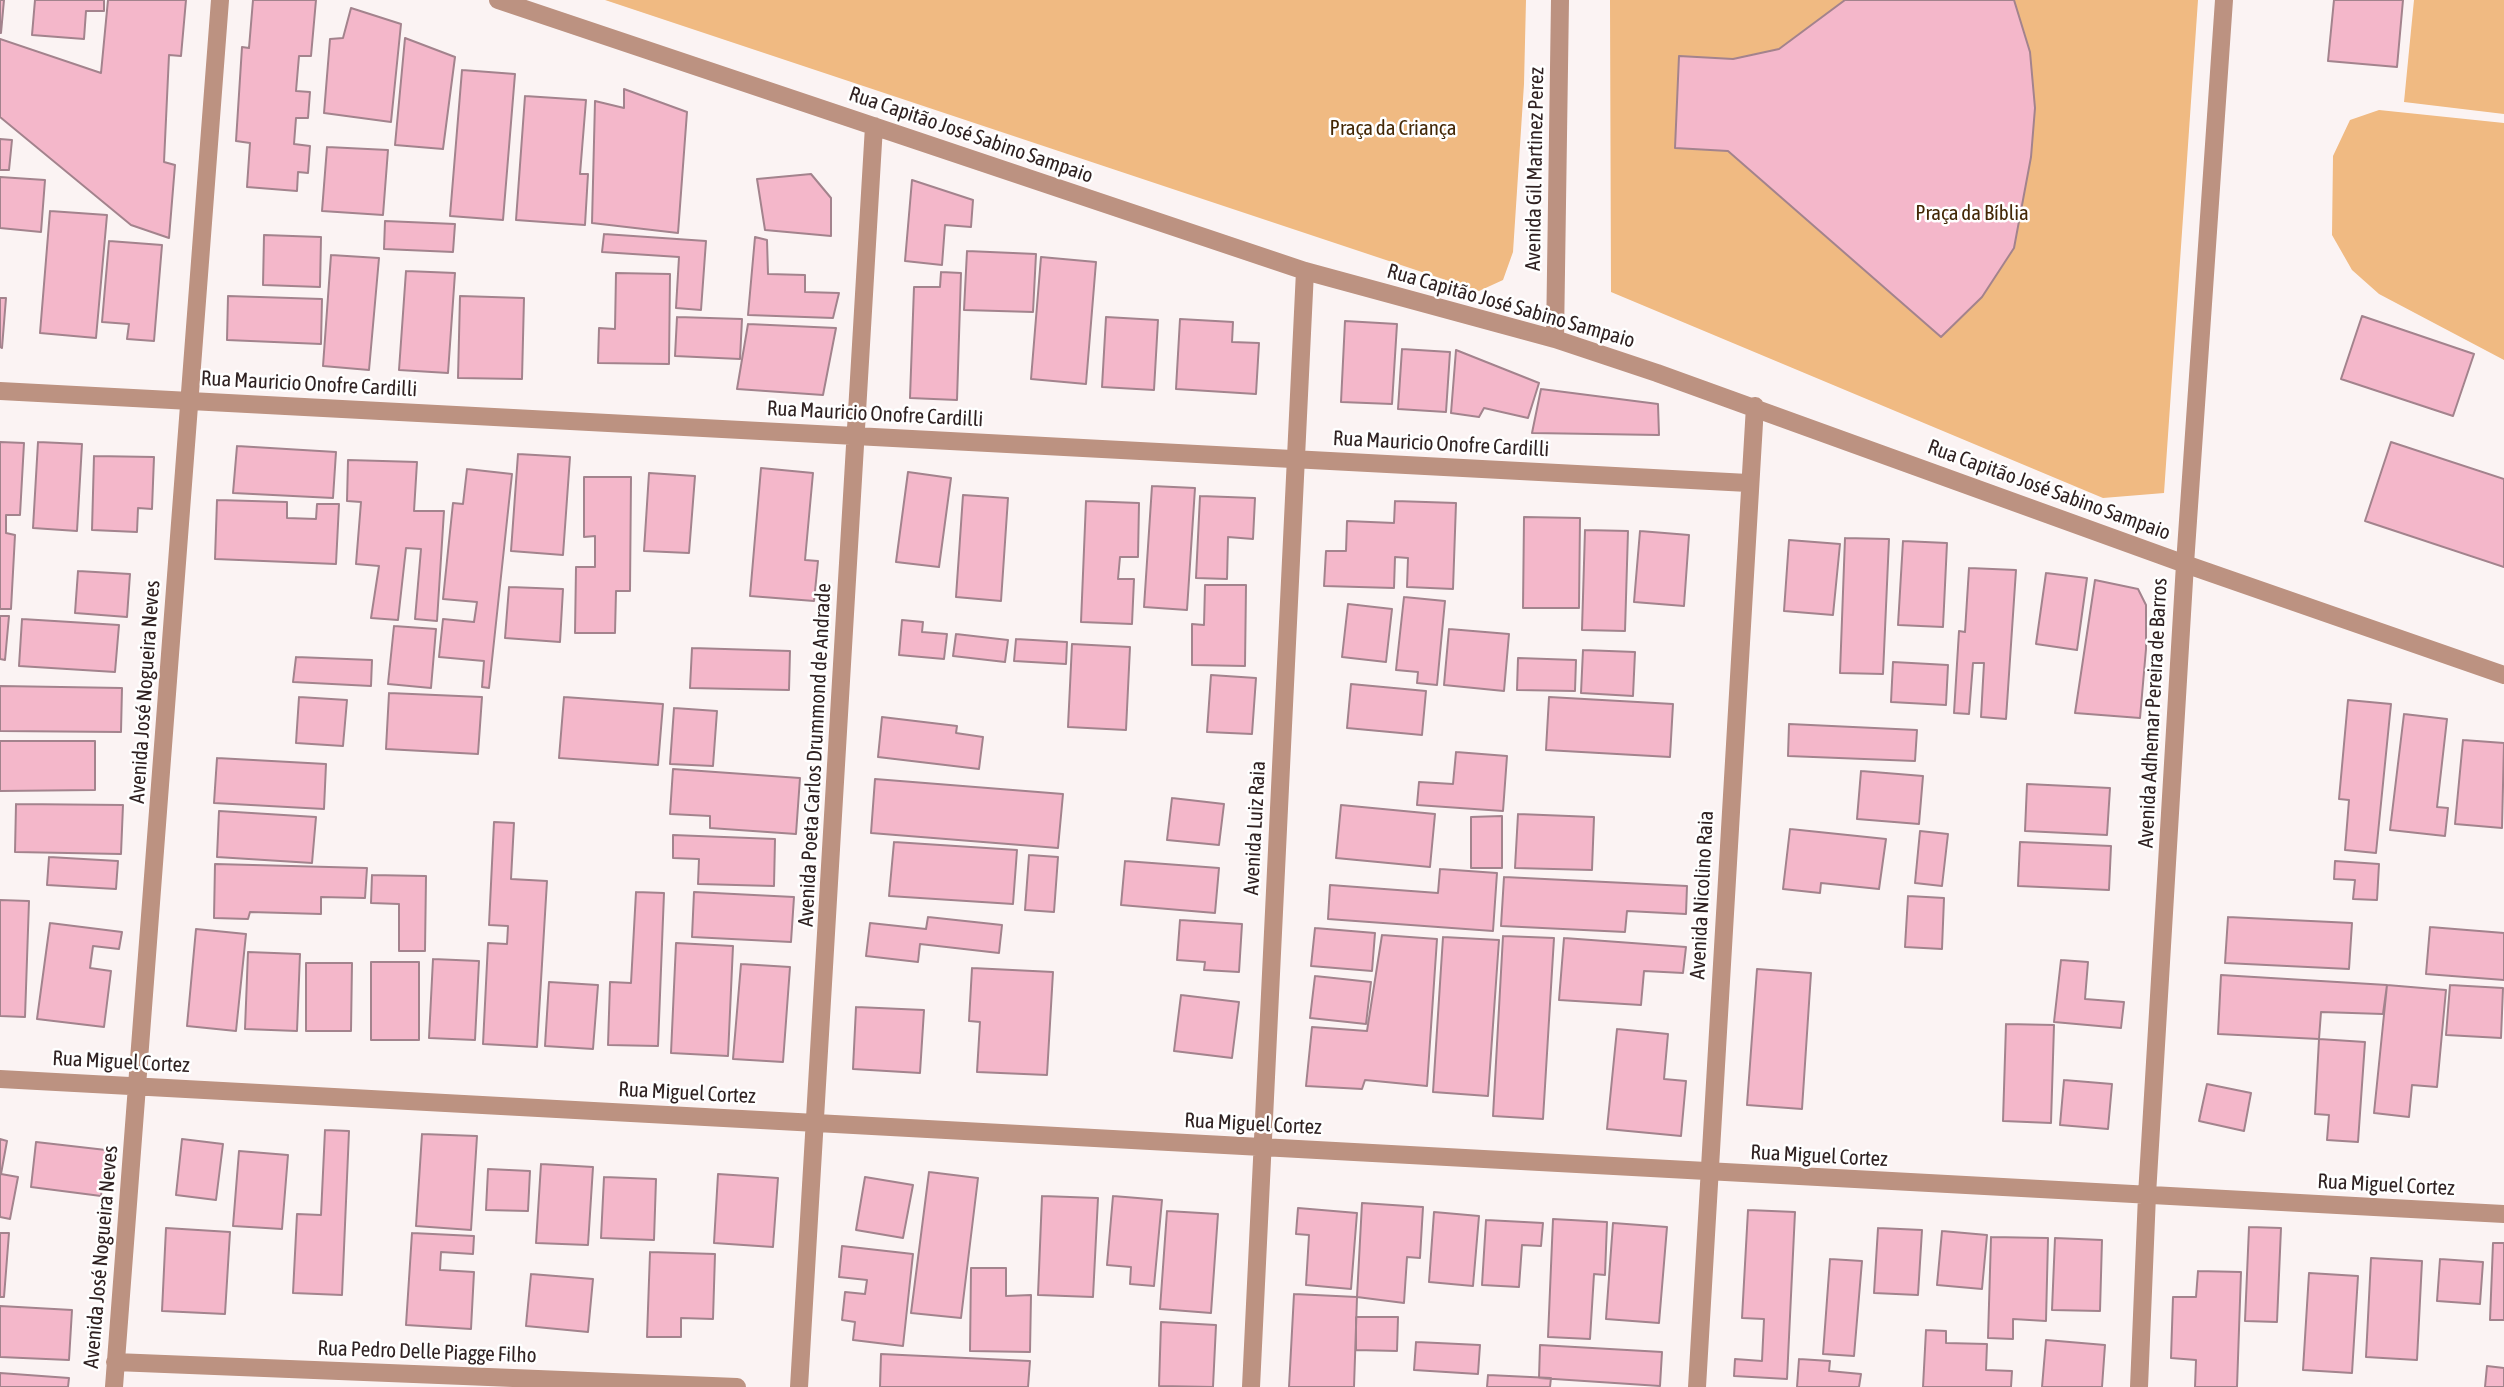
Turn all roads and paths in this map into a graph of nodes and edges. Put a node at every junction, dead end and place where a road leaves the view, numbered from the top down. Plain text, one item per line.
1 (220, 0) edge
2 (498, 0) edge
3 (1560, 0) edge
4 (2224, 0) edge
5 (874, 126) junction
6 (1305, 271) junction
7 (1555, 339) junction
8 (0, 391) edge
9 (190, 401) junction
10 (1755, 406) junction
11 (857, 436) junction
12 (1295, 459) junction
13 (1748, 483) junction
14 (2185, 564) junction
15 (2504, 675) edge
16 (0, 1079) edge
17 (138, 1085) junction
18 (817, 1123) junction
19 (1263, 1147) junction
20 (1709, 1173) junction
21 (2147, 1195) junction
22 (2504, 1214) edge
23 (115, 1362) junction
24 (114, 1387) edge
25 (737, 1387) edge
26 (799, 1387) edge
27 (1251, 1387) edge
28 (1697, 1387) edge
29 (2139, 1387) edge

1 - 9 street, Avenida José Nogueira Neves
2 - 5 street, Rua Capitão José Sabino Sampaio
3 - 7 street, Avenida Gil Martinez Perez
4 - 14 street, Avenida Adhemar Pereira de Barros
5 - 6 street, Rua Capitão José Sabino Sampaio
5 - 11 street, Avenida Poeta Carlos Drummond de Andrade
6 - 7 street, Rua Capitão José Sabino Sampaio
6 - 12 street, Avenida Luiz Raia
7 - 10 street, Rua Capitão José Sabino Sampaio
8 - 9 street, Rua Mauricio Onofre Cardilli
9 - 11 street, Rua Mauricio Onofre Cardilli
9 - 17 street, Avenida José Nogueira Neves
10 - 13 street, Avenida Nicolino Raia
10 - 14 street, Rua Capitão José Sabino Sampaio
11 - 12 street, Rua Mauricio Onofre Cardilli
11 - 18 street, Avenida Poeta Carlos Drummond de Andrade
12 - 13 street, Rua Mauricio Onofre Cardilli
12 - 19 street, Avenida Luiz Raia
13 - 20 street, Avenida Nicolino Raia
14 - 15 street, Rua Capitão José Sabino Sampaio
14 - 21 street, Avenida Adhemar Pereira de Barros
16 - 17 street, Rua Miguel Cortez
17 - 18 street, Rua Miguel Cortez
17 - 23 street, Avenida José Nogueira Neves
18 - 19 street, Rua Miguel Cortez
18 - 26 street, Avenida Poeta Carlos Drummond de Andrade
19 - 20 street, Rua Miguel Cortez
19 - 27 street, Avenida Luiz Raia
20 - 21 street, Rua Miguel Cortez
20 - 28 street, Avenida Nicolino Raia
21 - 22 street, Rua Miguel Cortez
21 - 29 street, Avenida Adhemar Pereira de Barros
23 - 24 street, Avenida José Nogueira Neves
23 - 25 street, Rua Pedro Delle Piagge Filho

